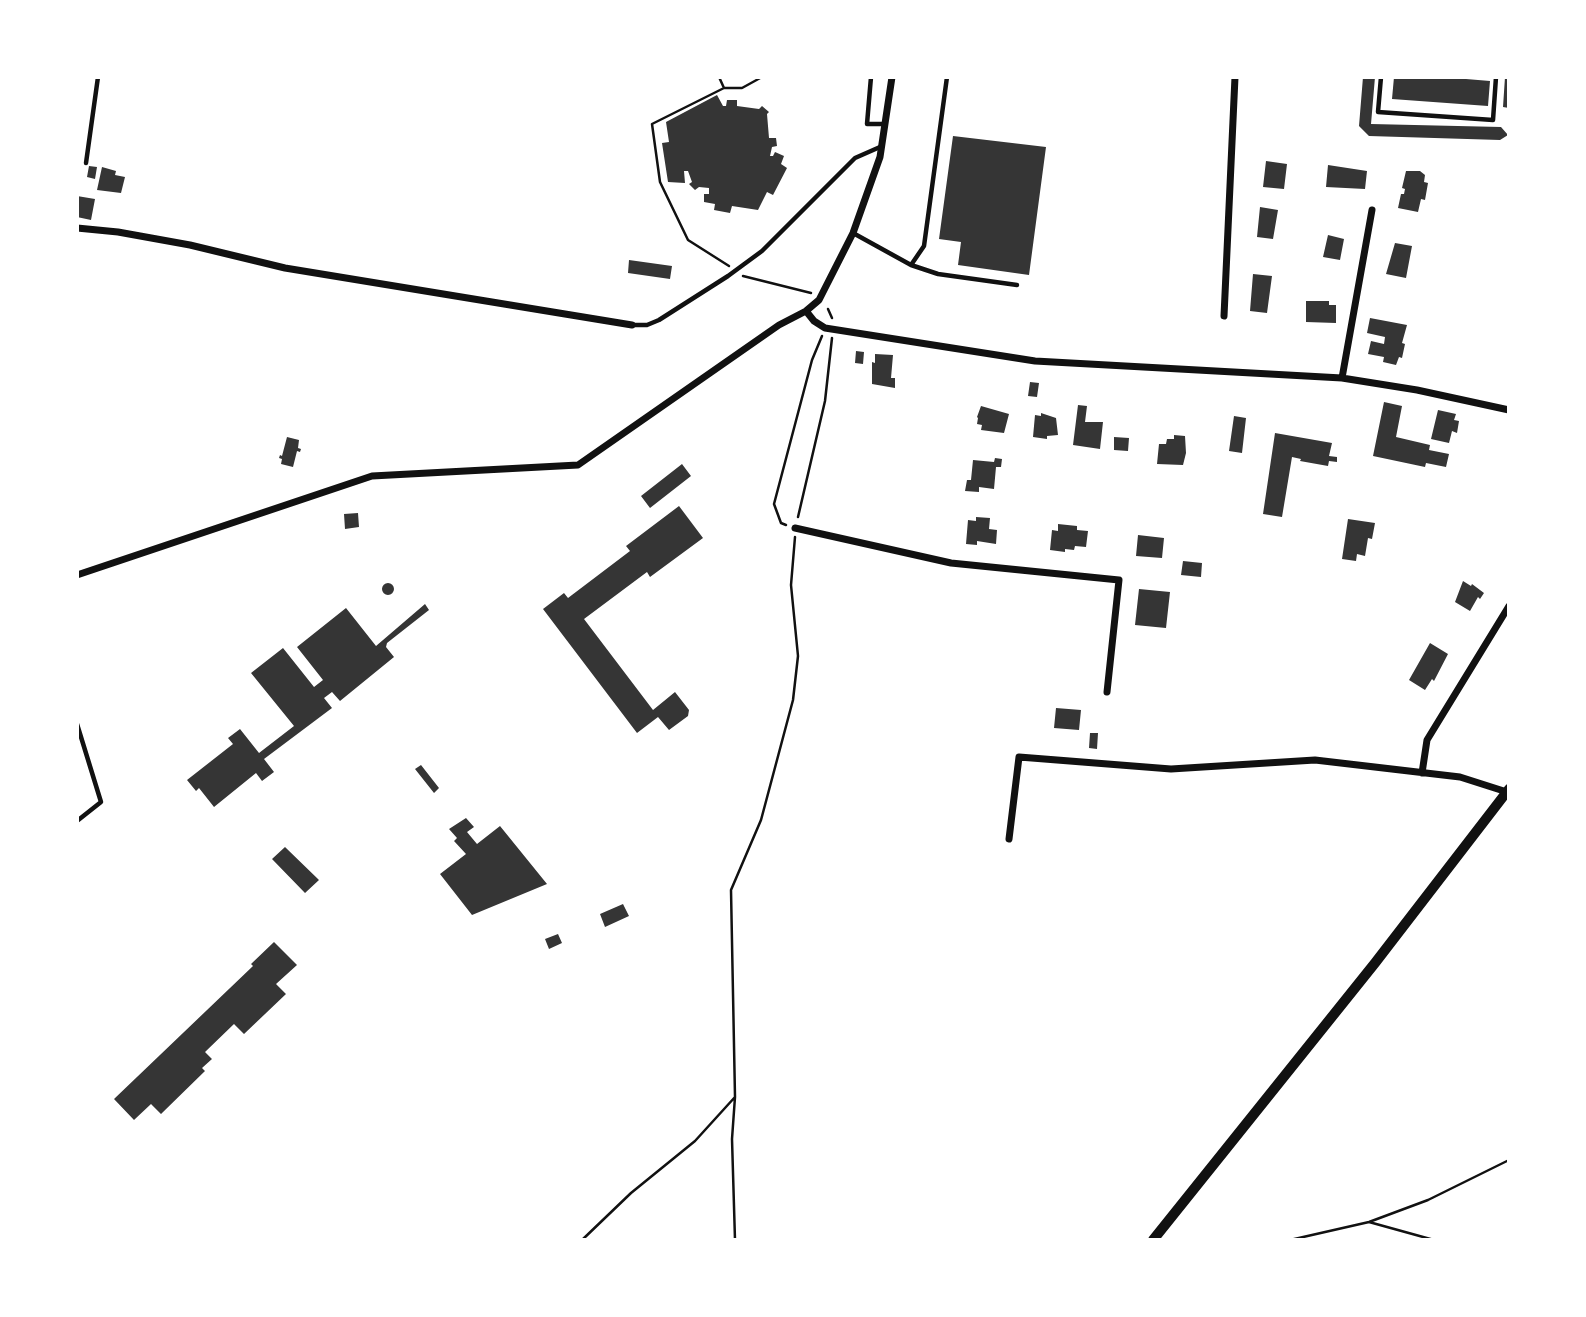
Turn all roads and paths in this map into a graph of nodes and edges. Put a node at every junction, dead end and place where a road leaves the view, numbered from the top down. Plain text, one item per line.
1 (98, 77) edge
2 (719, 77) edge
3 (762, 77) edge
4 (872, 77) edge
5 (892, 77) edge
6 (947, 77) edge
7 (1235, 77) edge
8 (1381, 77) edge
9 (1496, 77) edge
10 (724, 88) junction
11 (885, 124) junction
12 (881, 147) junction
13 (86, 163) dead end
14 (1372, 210) dead end
15 (77, 228) edge
16 (853, 233) junction
17 (911, 265) junction
18 (735, 271) junction
19 (1017, 285) dead end
20 (821, 296) junction
21 (828, 309) dead end
22 (806, 311) junction
23 (1224, 316) dead end
24 (834, 320) dead end
25 (632, 325) joint
26 (829, 329) junction
27 (1342, 378) junction
28 (1509, 410) edge
29 (796, 528) junction
30 (77, 575) edge
31 (1509, 606) edge
32 (1107, 692) dead end
33 (77, 724) edge
34 (1422, 773) junction
35 (1508, 790) edge
36 (77, 821) edge
37 (1009, 839) dead end
38 (735, 1097) junction
39 (1509, 1162) edge
40 (1369, 1222) junction
41 (582, 1240) edge
42 (736, 1240) edge
43 (1153, 1240) edge
44 (1290, 1240) edge
45 (1434, 1240) edge

1 - 13 lane
2 - 10 path
3 - 10 path
4 - 11 lane
5 - 11 street
6 - 17 lane
7 - 23 street
8 - 9 lane
10 - 18 path
11 - 12 street
12 - 16 street
12 - 18 lane
14 - 27 street
15 - 25 street
16 - 17 lane
16 - 20 street
17 - 19 lane
18 - 20 path
18 - 25 lane
20 - 22 street
21 - 24 path
22 - 26 street
22 - 30 street
26 - 27 street
26 - 29 path
26 - 29 path
27 - 28 street
29 - 32 street
29 - 38 path
31 - 34 street
33 - 36 lane
34 - 35 street
34 - 37 street
35 - 43 street
38 - 41 path
38 - 42 path
39 - 40 path
40 - 44 path
40 - 45 path

